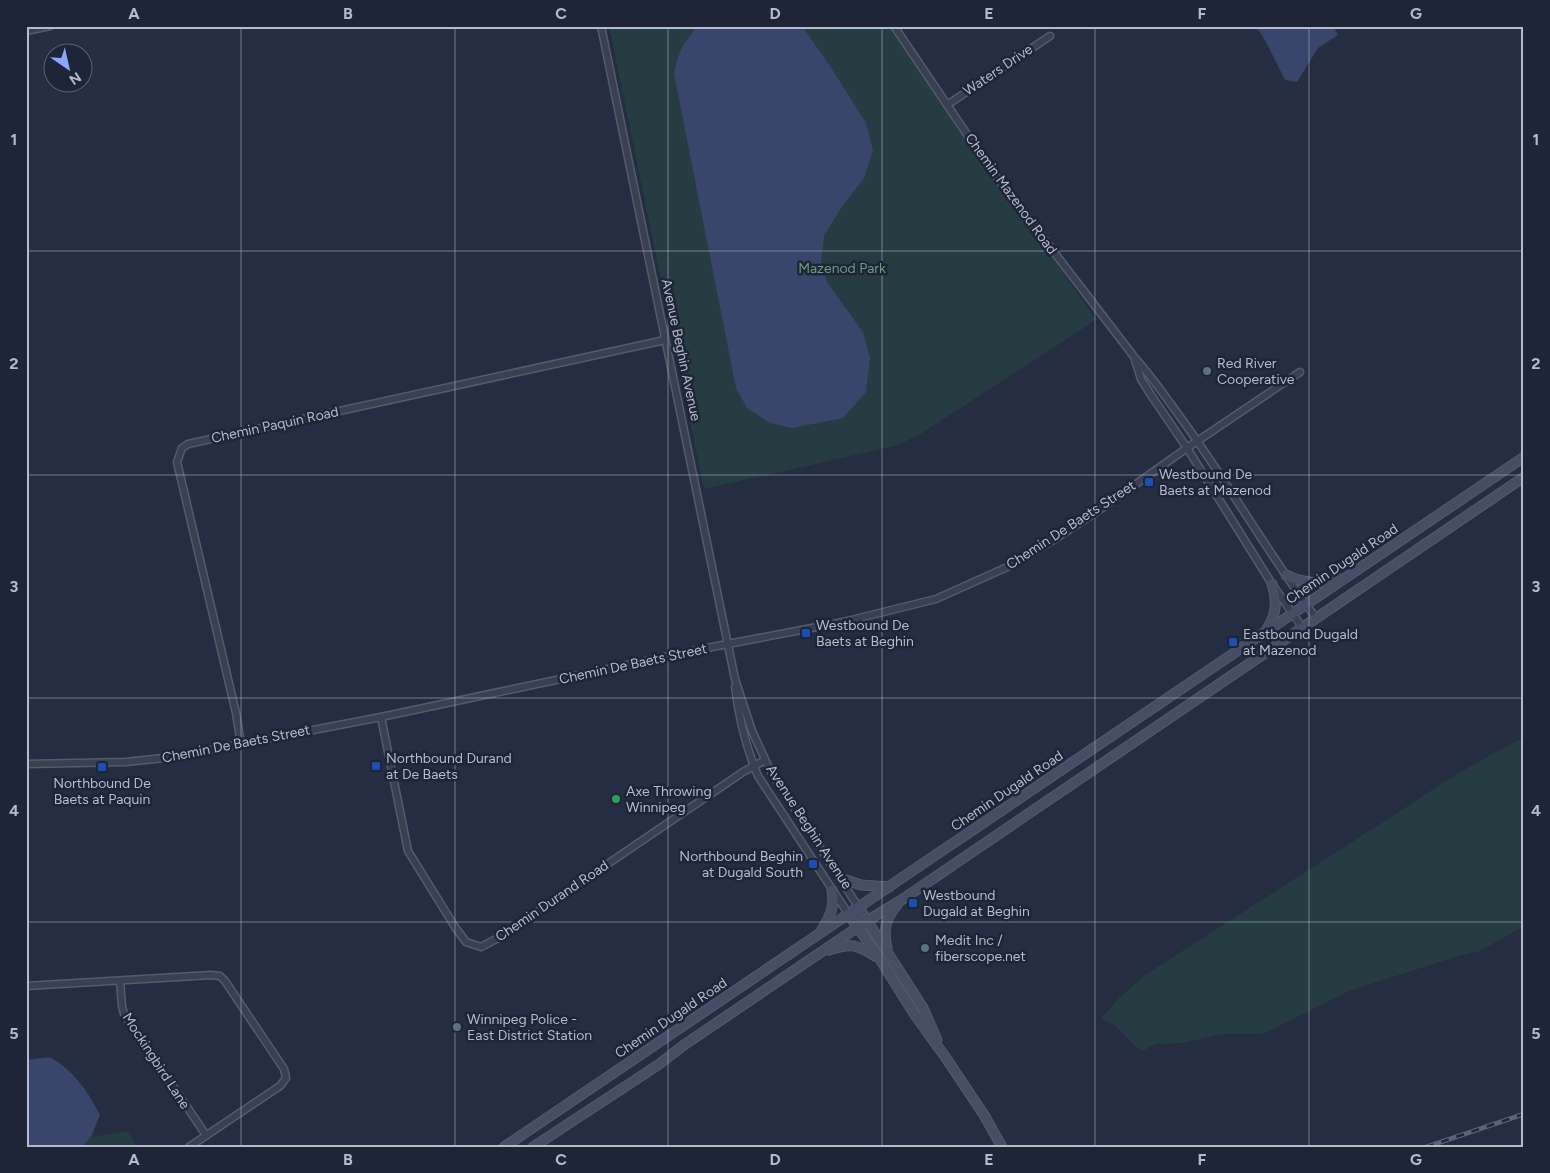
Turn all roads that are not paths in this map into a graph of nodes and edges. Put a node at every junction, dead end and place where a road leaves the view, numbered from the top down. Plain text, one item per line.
1 (50, 26) edge
2 (601, 26) edge
3 (894, 26) edge
4 (26, 31) edge
5 (1050, 36) dead end
6 (947, 105) junction
7 (665, 340) junction
8 (1135, 358) junction
9 (1300, 372) dead end
10 (1197, 441) junction
11 (1187, 448) junction
12 (1524, 457) edge
13 (1524, 477) edge
14 (1352, 574) junction
15 (1286, 575) junction
16 (1272, 584) junction
17 (1307, 605) junction
18 (1293, 614) junction
19 (1316, 618) junction
20 (1302, 627) junction
21 (1264, 633) junction
22 (728, 644) junction
23 (734, 679) junction
24 (381, 717) junction
25 (241, 744) junction
26 (765, 760) junction
27 (26, 764) edge
28 (754, 766) junction
29 (840, 878) junction
30 (889, 887) junction
31 (832, 890) junction
32 (903, 899) junction
33 (859, 908) junction
34 (849, 915) junction
35 (867, 921) junction
36 (858, 927) junction
37 (819, 934) junction
38 (821, 952) junction
39 (884, 956) junction
40 (120, 982) junction
41 (26, 986) edge
42 (206, 1136) junction
43 (1000, 1143) edge
44 (189, 1147) edge
45 (504, 1147) edge
46 (533, 1147) edge

1 - 4 street
2 - 7 street, Avenue Beghin Avenue
3 - 6 street, Chemin Mazenod Road
5 - 6 street, Waters Drive
6 - 8 street, Chemin Mazenod Road
7 - 22 street, Avenue Beghin Avenue
7 - 25 street, Chemin Paquin Road
8 - 10 street, Chemin Mazenod Road
8 - 11 street, Chemin Mazenod Road
9 - 10 street, Chemin De Baets Street
10 - 11 street, Chemin De Baets Street
10 - 15 street, Chemin Mazenod Road
11 - 16 street, Chemin Mazenod Road
11 - 22 street, Chemin De Baets Street
12 - 14 main road, Chemin Dugald Road
13 - 19 main road
14 - 15 main road
14 - 17 main road, Chemin Dugald Road
15 - 17 street, Chemin Mazenod Road
16 - 18 street, Chemin Mazenod Road
16 - 21 main road
17 - 18 main road, Chemin Dugald Road
17 - 19 street, Chemin Mazenod Road
18 - 20 street, Chemin Mazenod Road
18 - 21 main road, Chemin Dugald Road
19 - 20 main road
20 - 32 main road
21 - 30 main road, Chemin Dugald Road
22 - 23 street, Avenue Beghin Avenue
22 - 24 street, Chemin De Baets Street
23 - 26 street, Avenue Beghin Avenue
23 - 28 street, Avenue Beghin Avenue
24 - 25 street, Chemin De Baets Street
24 - 28 street, Chemin Durand Road
25 - 27 street, Chemin De Baets Street
26 - 28 street, Chemin Durand Road
26 - 29 street, Avenue Beghin Avenue
28 - 31 street, Avenue Beghin Avenue
29 - 30 main road
29 - 33 street, Avenue Beghin Avenue
30 - 33 main road, Chemin Dugald Road
31 - 34 street, Avenue Beghin Avenue
31 - 37 main road
32 - 35 main road
32 - 39 main road
33 - 34 main road, Chemin Dugald Road
33 - 35 main road, Avenue Beghin Avenue
34 - 36 main road, Avenue Beghin Avenue
34 - 37 main road, Chemin Dugald Road
35 - 36 main road
35 - 39 main road, Avenue Beghin Avenue
36 - 38 main road
36 - 39 main road, Avenue Beghin Avenue
37 - 45 main road, Chemin Dugald Road
38 - 39 main road
38 - 46 main road
39 - 43 main road
40 - 41 street
40 - 42 street, Mockingbird Lane
40 - 42 street
42 - 44 street

